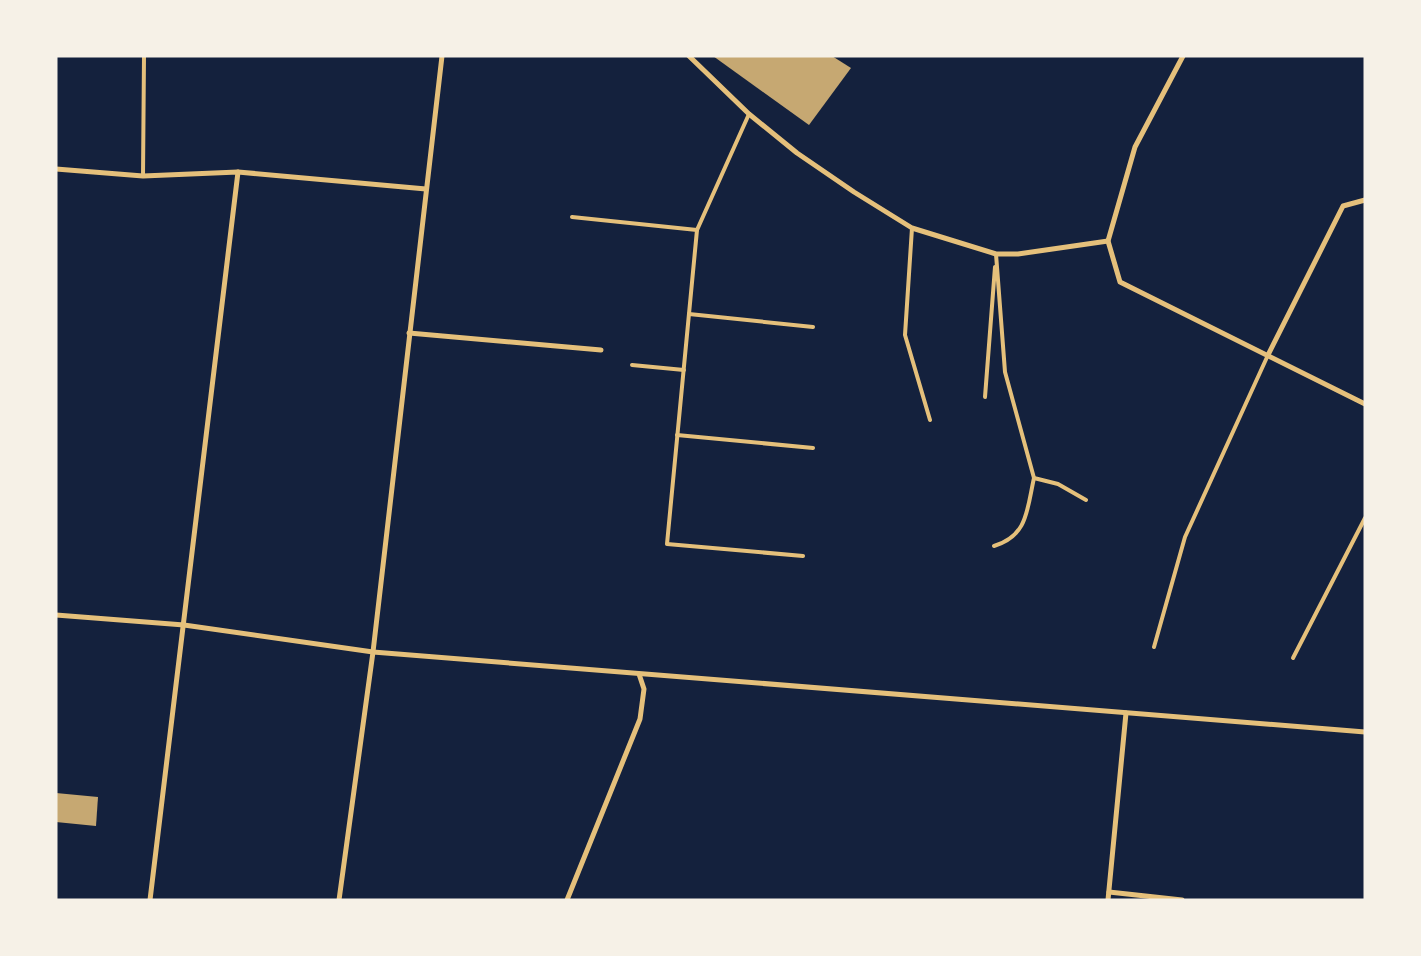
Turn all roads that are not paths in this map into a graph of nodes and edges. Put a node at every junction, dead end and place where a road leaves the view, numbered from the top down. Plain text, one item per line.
1 (144, 56) edge
2 (442, 56) edge
3 (689, 56) edge
4 (1183, 56) edge
5 (748, 114) junction
6 (56, 169) edge
7 (238, 172) junction
8 (143, 176) junction
9 (426, 189) junction
10 (1365, 200) edge
11 (572, 217) dead end
12 (912, 228) junction
13 (697, 230) junction
14 (1108, 241) junction
15 (996, 254) junction
16 (689, 314) junction
17 (812, 327) dead end
18 (409, 333) junction
19 (601, 350) dead end
20 (1268, 355) junction
21 (632, 365) dead end
22 (684, 370) junction
23 (985, 397) dead end
24 (1365, 404) edge
25 (930, 420) dead end
26 (677, 435) junction
27 (813, 448) dead end
28 (1034, 478) junction
29 (1086, 500) dead end
30 (1365, 518) edge
31 (994, 546) dead end
32 (803, 556) dead end
33 (56, 615) edge
34 (184, 625) junction
35 (1154, 647) dead end
36 (373, 652) junction
37 (1294, 658) dead end
38 (639, 674) junction
39 (1126, 713) junction
40 (1365, 732) edge
41 (1109, 892) junction
42 (150, 900) edge
43 (339, 900) edge
44 (567, 900) edge
45 (1108, 900) edge
46 (1182, 900) edge

1 - 8 lane
2 - 9 street
3 - 5 street
4 - 14 street
5 - 12 street
5 - 13 lane
6 - 8 street
7 - 8 street
7 - 9 street
7 - 34 street
9 - 18 street
10 - 20 street
11 - 13 lane
12 - 15 street
12 - 25 lane
13 - 16 lane
14 - 15 street
14 - 20 street
15 - 23 lane
15 - 28 lane
16 - 17 lane
16 - 22 lane
18 - 19 street
18 - 36 street
20 - 24 street
20 - 35 lane
21 - 22 lane
22 - 26 lane
26 - 27 lane
26 - 32 lane
28 - 29 lane
28 - 31 lane
30 - 37 lane
33 - 34 street
34 - 36 street
34 - 42 street
36 - 38 street
36 - 43 street
38 - 39 street
38 - 44 street
39 - 40 street
39 - 41 street
41 - 45 street
41 - 46 street

